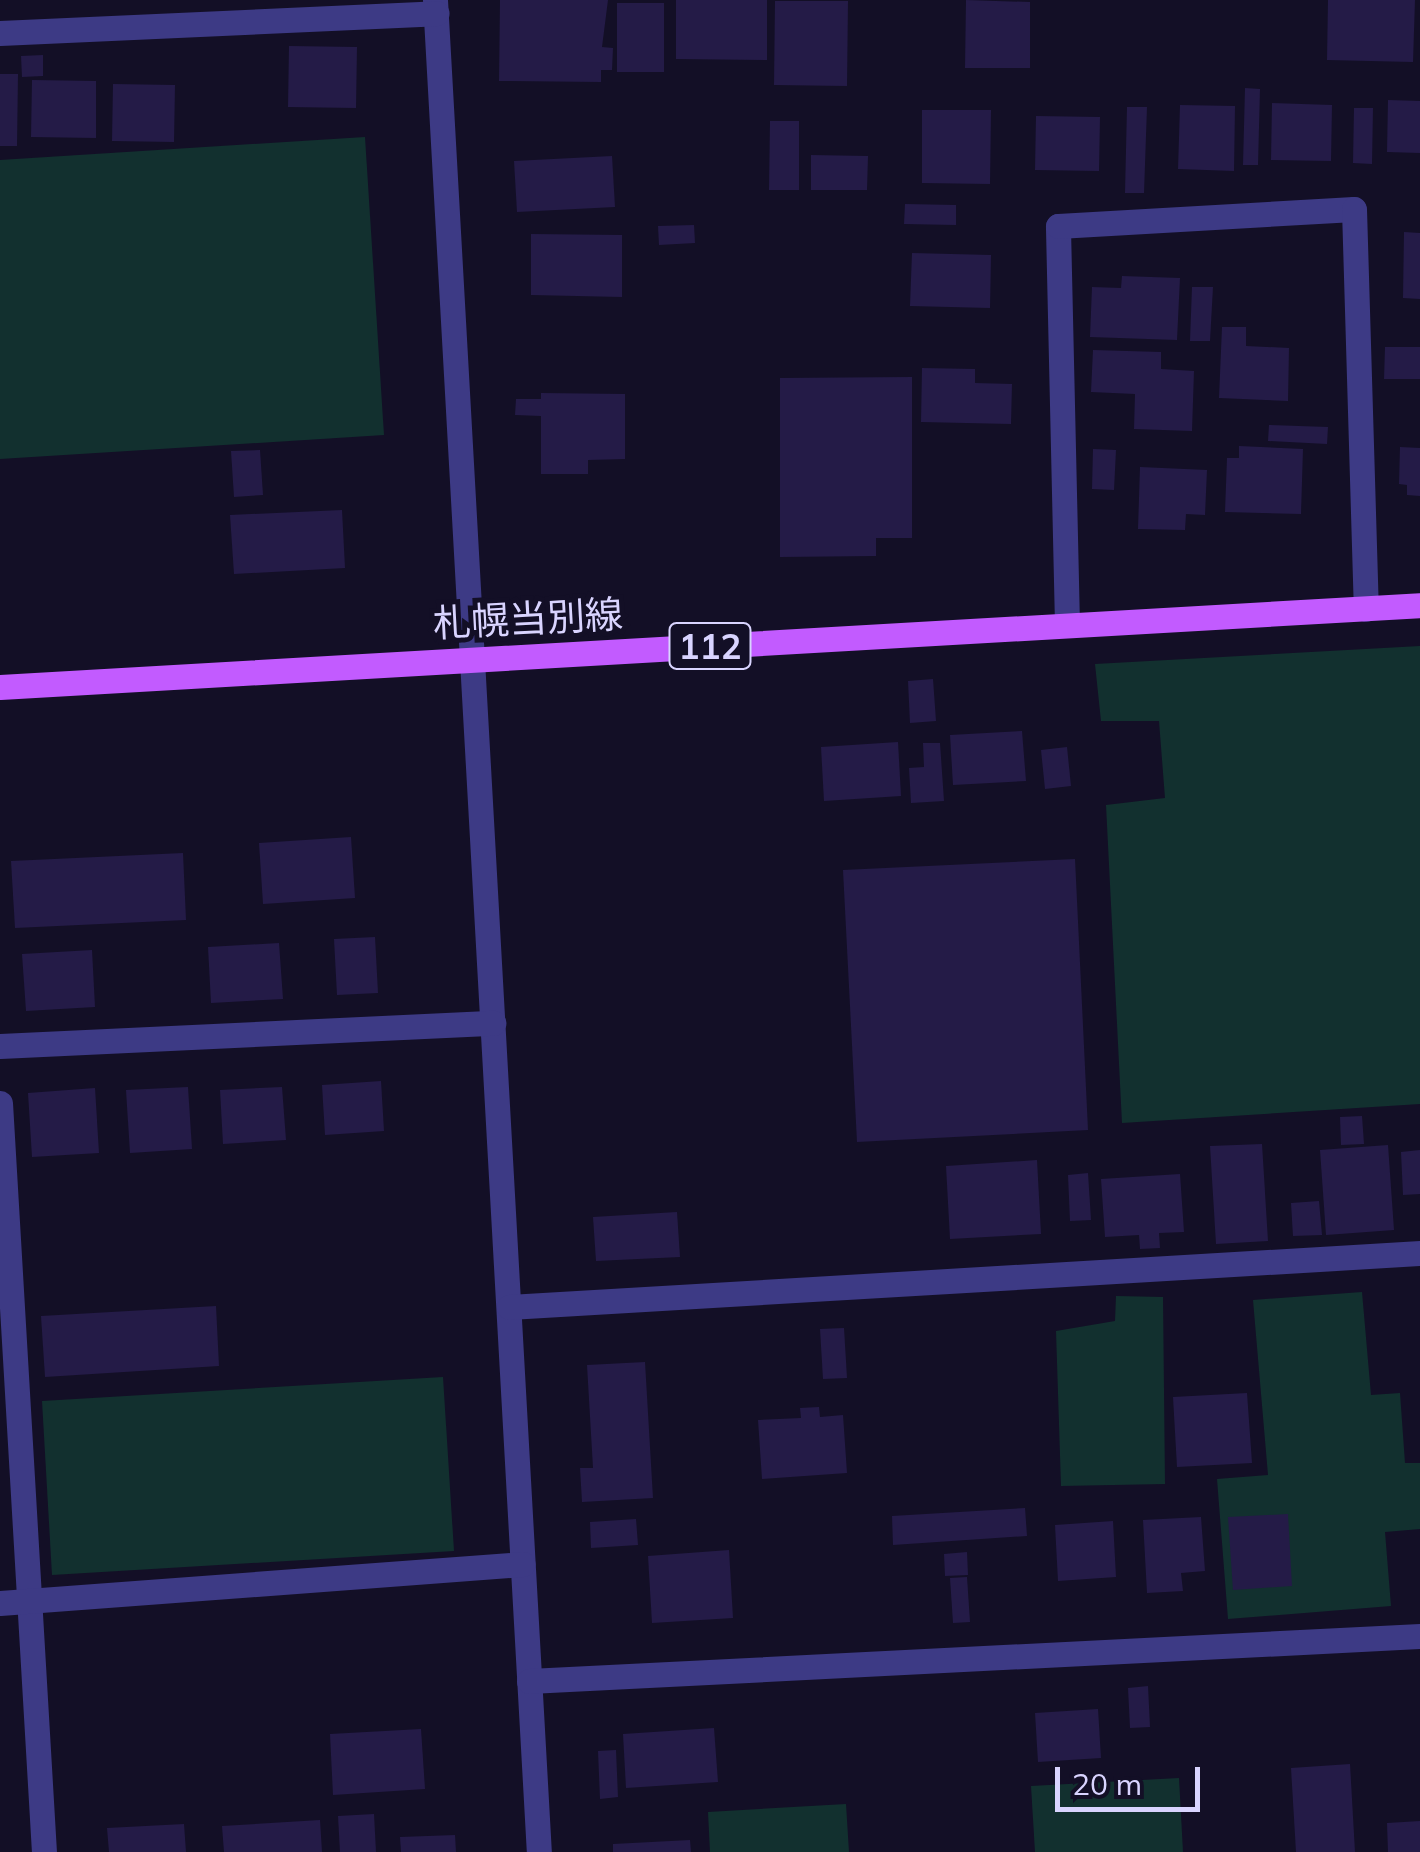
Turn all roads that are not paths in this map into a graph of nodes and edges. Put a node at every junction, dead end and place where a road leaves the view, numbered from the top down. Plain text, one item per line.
1 (436, 6) edge
2 (0, 33) edge
3 (1420, 606) edge
4 (1366, 608) junction
5 (1068, 625) junction
6 (473, 659) junction
7 (0, 687) edge
8 (493, 1022) junction
9 (0, 1046) edge
10 (0, 1103) edge
11 (1420, 1252) edge
12 (509, 1307) junction
13 (6, 1311) edge
14 (523, 1564) junction
15 (30, 1602) junction
16 (0, 1603) edge
17 (1420, 1636) edge
18 (529, 1681) junction
19 (44, 1852) edge
20 (539, 1852) edge

1 - 2 street
1 - 6 street
3 - 4 main road, 札幌当別線 / 112
4 - 5 main road, 札幌当別線 / 112
4 - 5 street
5 - 6 main road, 札幌当別線 / 112
6 - 7 main road, 札幌当別線 / 112
6 - 8 street
8 - 9 street
8 - 12 street
10 - 13 street
11 - 12 street
12 - 14 street
13 - 15 street
14 - 15 street
14 - 18 street
15 - 16 street
15 - 19 street
17 - 18 street
18 - 20 street

